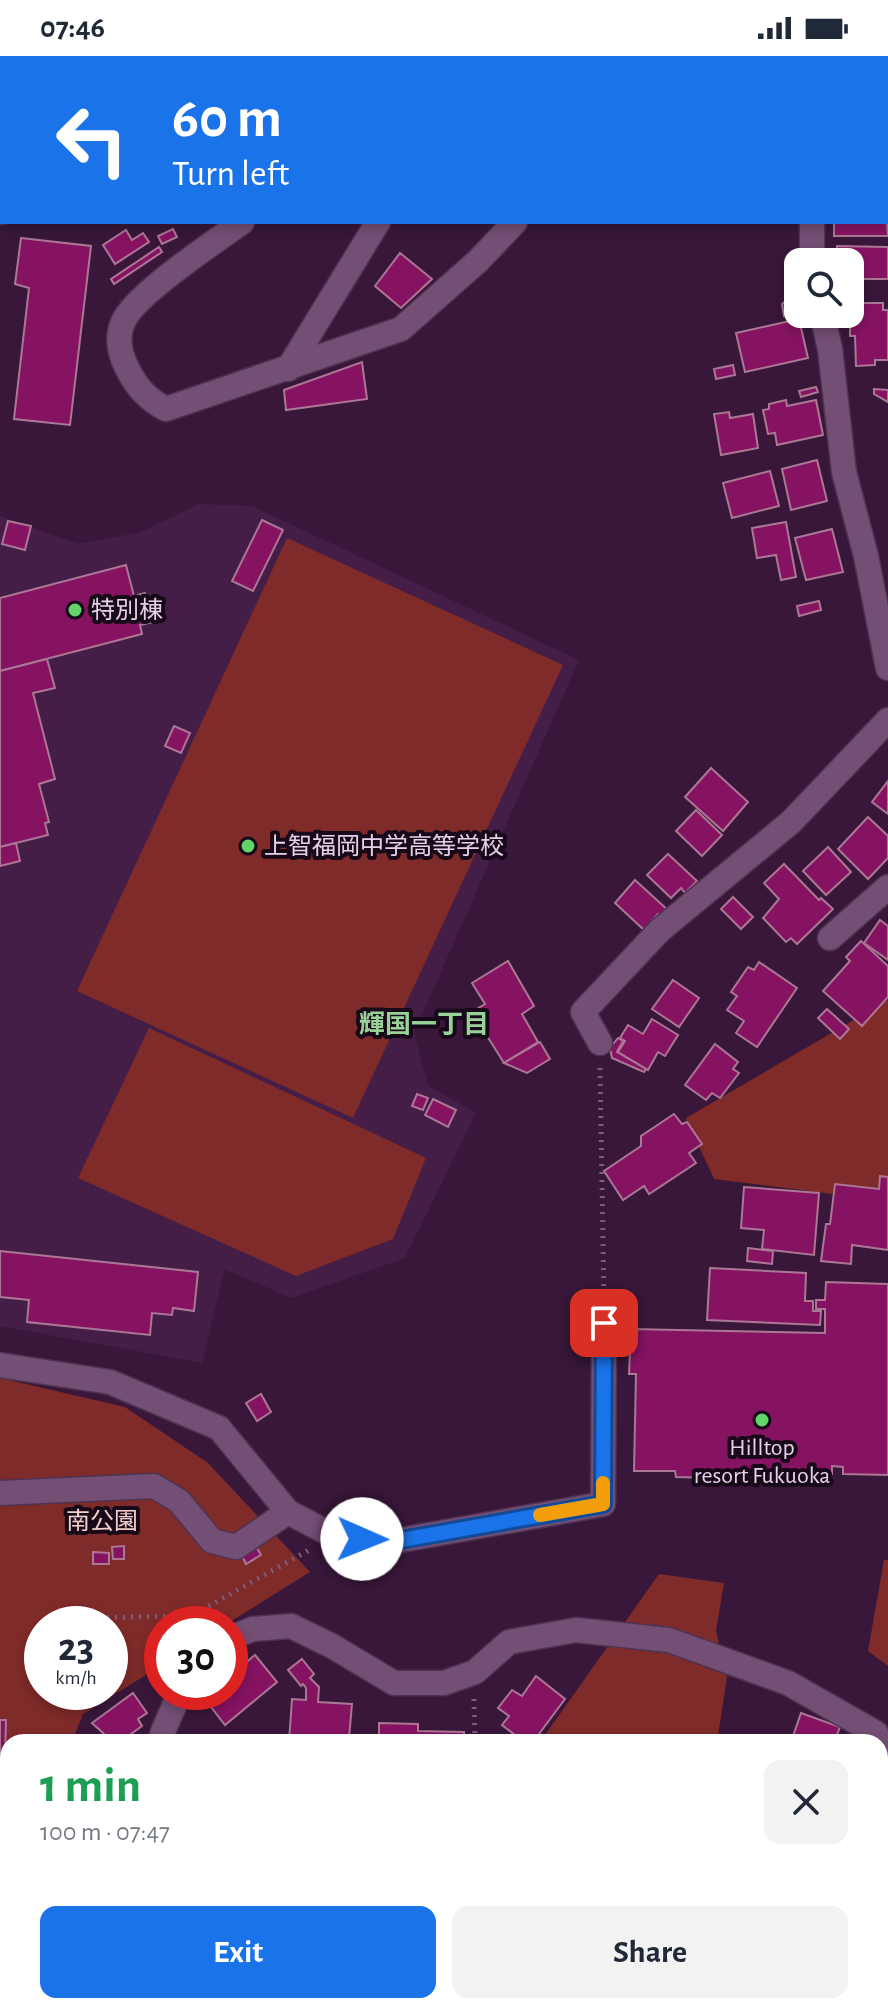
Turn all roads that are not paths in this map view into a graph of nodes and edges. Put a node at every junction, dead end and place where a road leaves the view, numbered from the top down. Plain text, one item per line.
1 (239, 224) edge
2 (377, 224) edge
3 (513, 224) edge
4 (812, 224) edge
5 (812, 248) edge
6 (825, 328) edge
7 (288, 369) junction
8 (888, 668) edge
9 (888, 720) edge
10 (888, 887) edge
11 (830, 938) dead end
12 (600, 1043) road end
13 (604, 1323) road end
14 (0, 1365) edge
15 (0, 1493) edge
16 (288, 1512) junction
17 (248, 1631) edge
18 (172, 1710) edge
19 (162, 1734) edge
20 (876, 1734) edge

1 - 7 street
2 - 7 street
3 - 7 street
4 - 5 street
6 - 8 street
9 - 12 street
10 - 11 street
13 - 16 street
14 - 16 street
15 - 16 street
17 - 20 street
18 - 19 street

